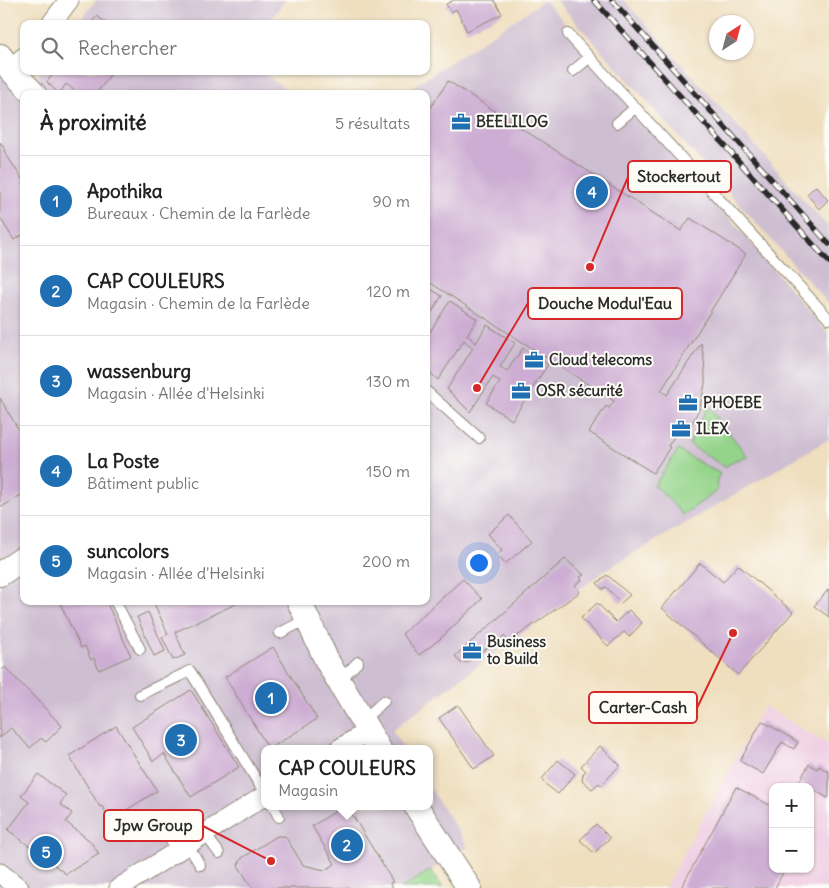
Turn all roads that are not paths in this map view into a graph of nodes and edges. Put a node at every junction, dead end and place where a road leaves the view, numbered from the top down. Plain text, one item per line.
1 (69, 0) edge
2 (54, 20) edge
3 (568, 34) dead end
4 (589, 58) junction
5 (8, 61) edge
6 (573, 71) dead end
7 (31, 90) edge
8 (635, 108) junction
9 (617, 123) dead end
10 (829, 319) edge
11 (430, 395) edge
12 (479, 438) dead end
13 (20, 561) edge
14 (0, 574) edge
15 (117, 605) edge
16 (303, 610) edge
17 (280, 633) dead end
18 (140, 649) dead end
19 (358, 662) dead end
20 (339, 681) junction
21 (140, 695) dead end
22 (384, 701) dead end
23 (370, 733) edge
24 (347, 745) edge
25 (261, 787) edge
26 (261, 798) edge
27 (275, 810) edge
28 (419, 810) edge
29 (194, 816) dead end
30 (279, 817) dead end
31 (205, 834) junction
32 (177, 844) junction
33 (219, 854) dead end
34 (200, 864) dead end
35 (0, 873) edge
36 (19, 888) edge
37 (119, 888) edge
38 (469, 888) edge

1 - 2 street
3 - 4 lane
4 - 6 lane
4 - 8 lane
5 - 7 street
8 - 9 lane
8 - 10 lane
11 - 12 lane
13 - 14 street
15 - 18 lane
16 - 17 lane
16 - 20 street
19 - 20 lane
20 - 23 street
21 - 25 lane
22 - 23 lane
23 - 24 street
26 - 31 street
27 - 30 lane
28 - 38 street
29 - 31 lane
31 - 32 street
31 - 33 lane
32 - 34 lane
32 - 37 street
35 - 36 street

